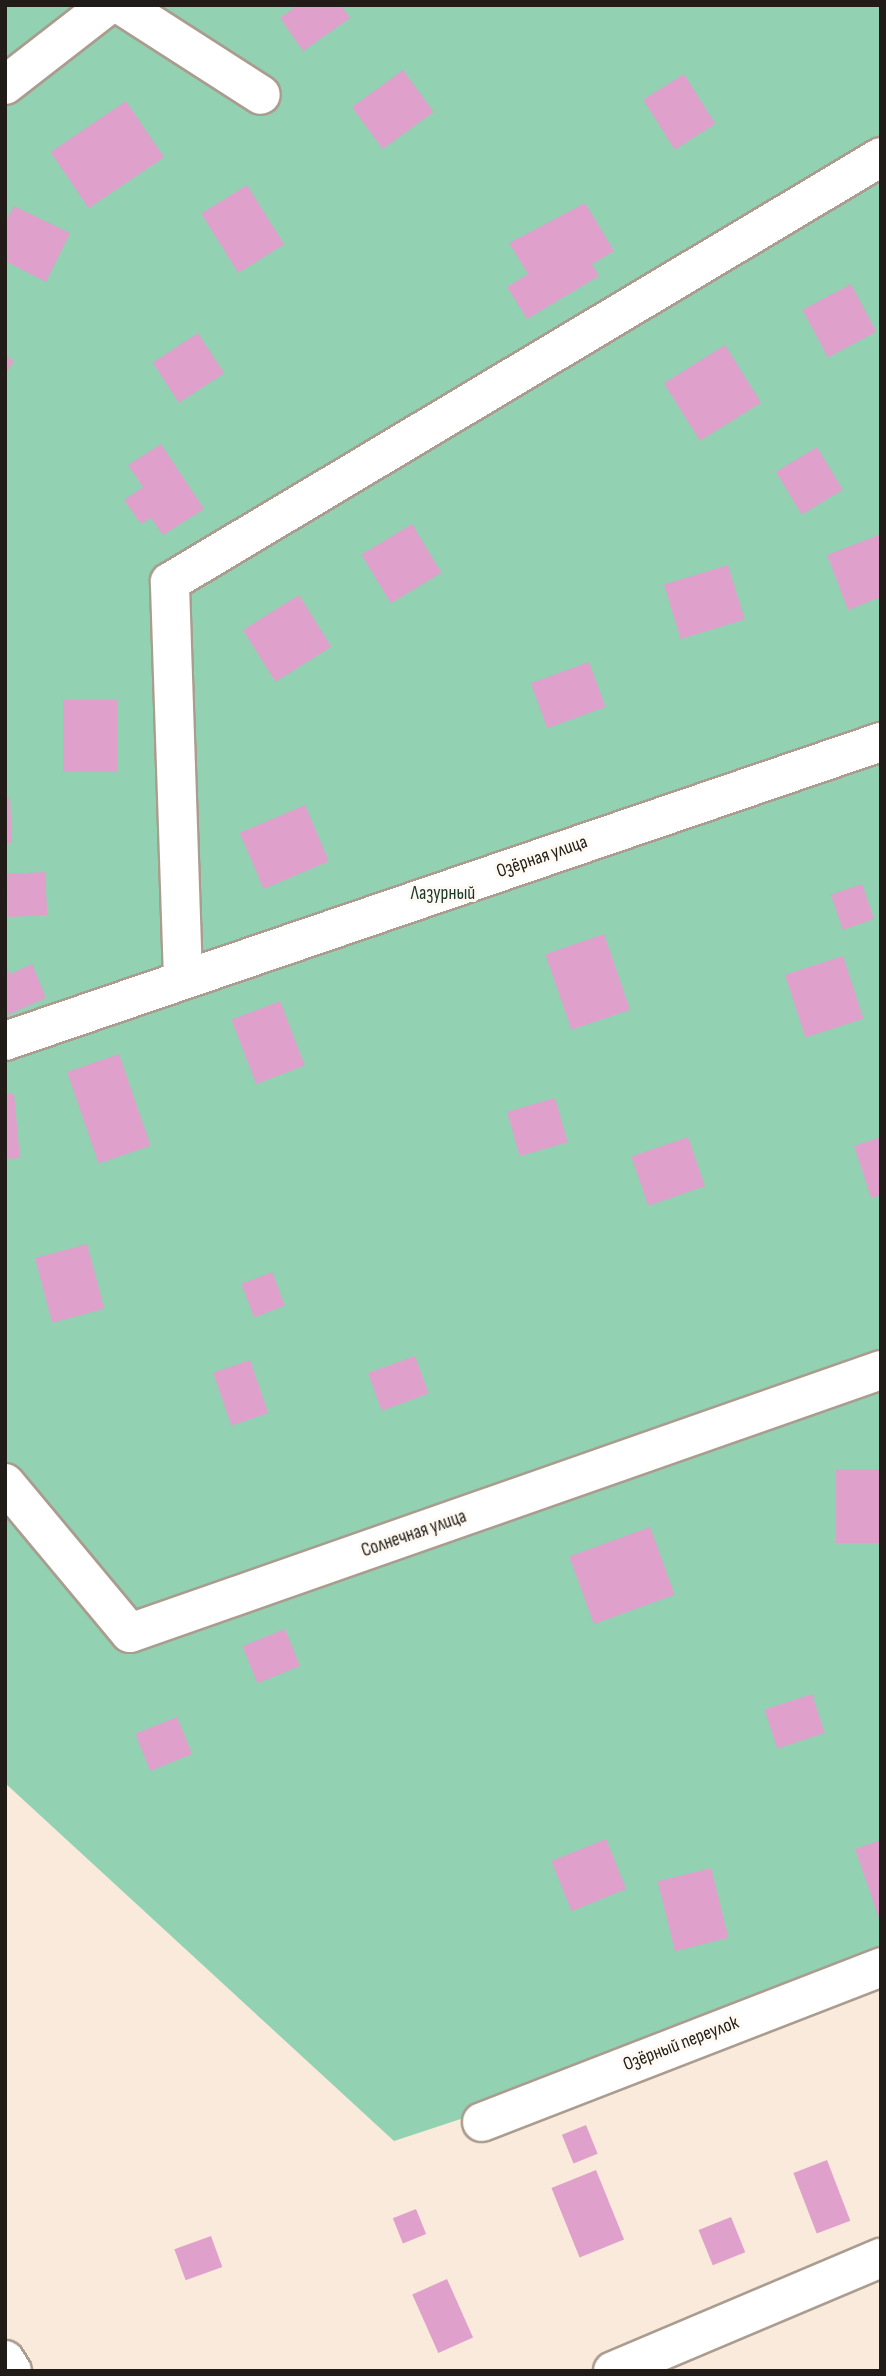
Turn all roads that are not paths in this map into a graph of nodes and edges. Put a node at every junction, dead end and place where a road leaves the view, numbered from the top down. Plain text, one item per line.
1 (108, 5) edge
2 (121, 5) edge
3 (5, 85) edge
4 (261, 96) dead end
5 (881, 157) edge
6 (881, 742) edge
7 (183, 978) junction
8 (5, 1041) edge
9 (881, 1370) edge
10 (5, 1483) edge
11 (881, 1967) edge
12 (482, 2122) dead end
13 (881, 2258) edge
14 (5, 2360) edge
15 (12, 2371) edge
16 (613, 2371) edge

1 - 3 street
2 - 4 street
5 - 7 street
6 - 7 street, Озёрная улица
7 - 8 street, Озёрная улица
9 - 10 street, Солнечная улица
11 - 12 street, Озёрный переулок
13 - 16 street
14 - 15 street

